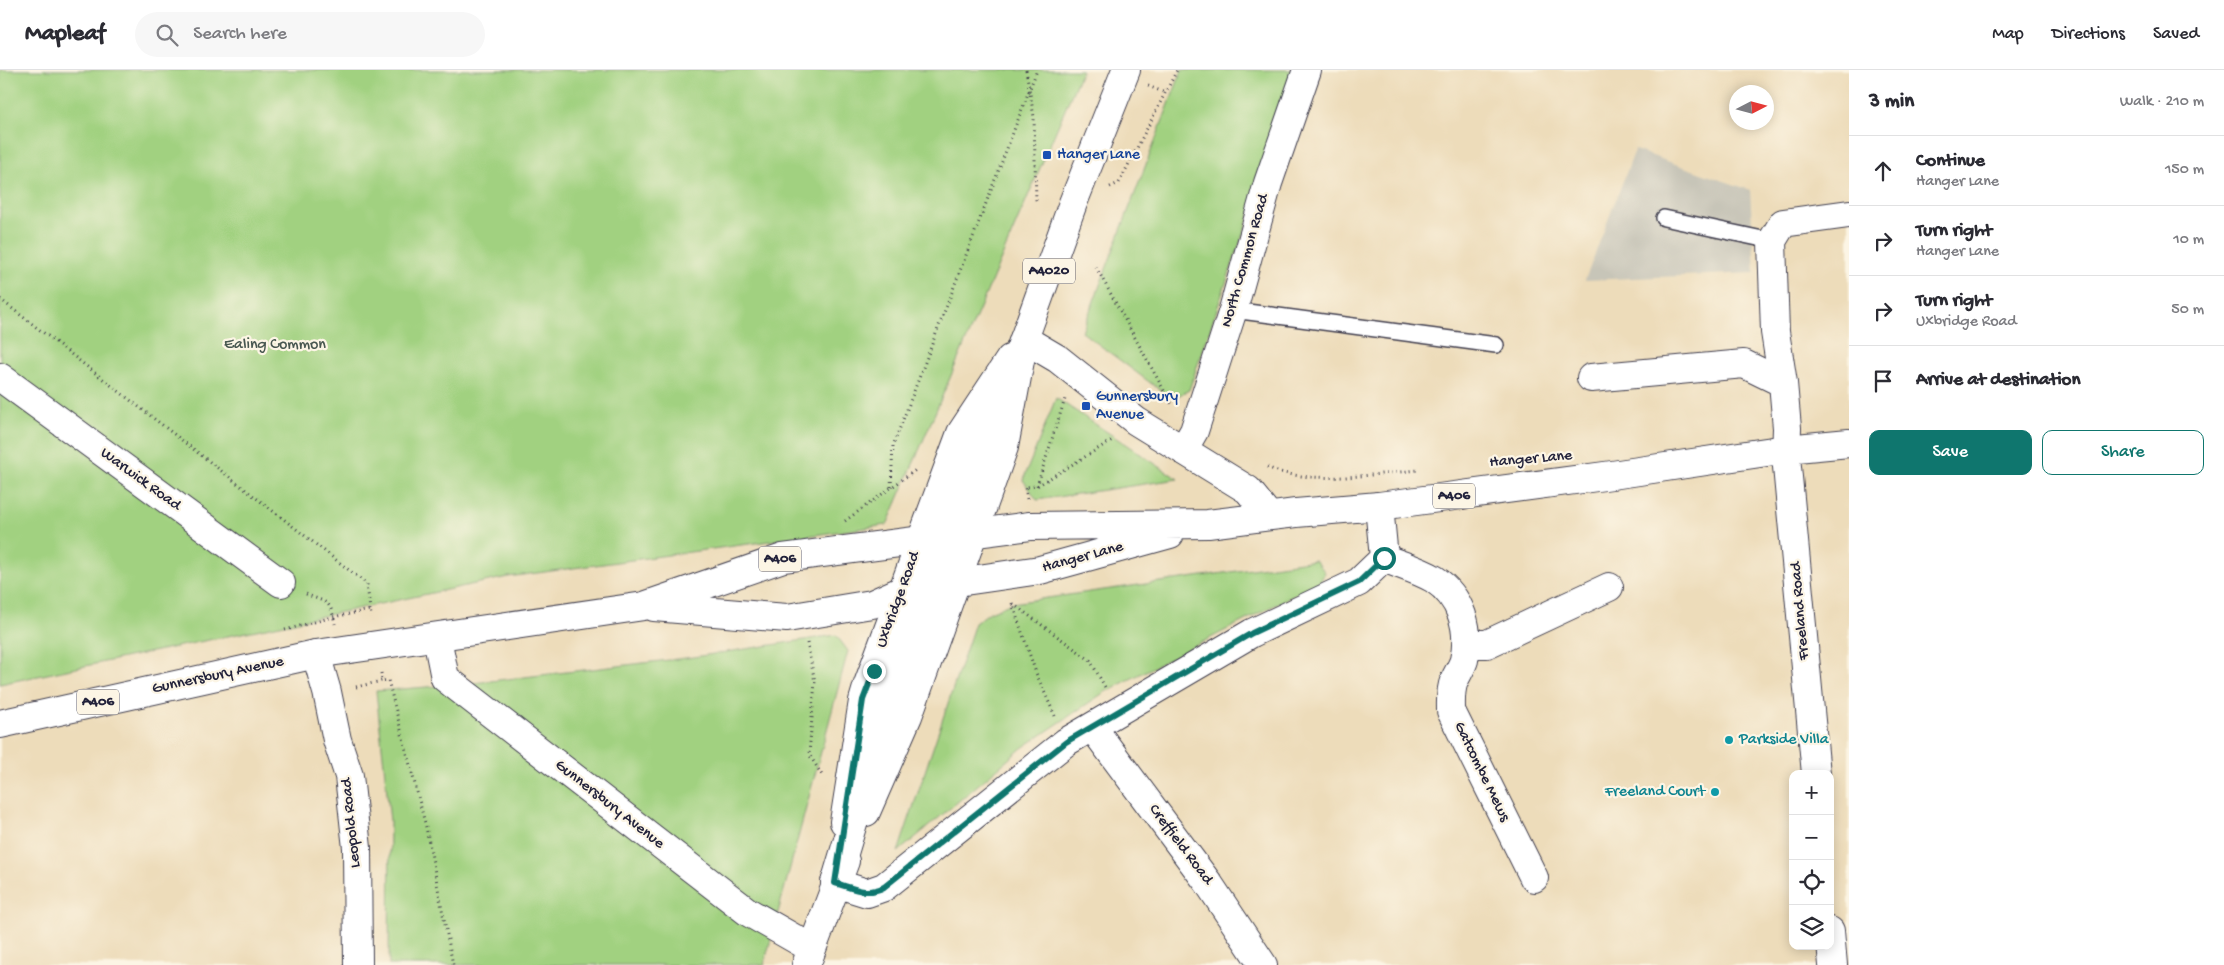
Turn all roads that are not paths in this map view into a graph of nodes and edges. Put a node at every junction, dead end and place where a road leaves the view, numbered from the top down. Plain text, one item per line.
1 (1126, 70) edge
2 (1307, 70) edge
3 (1849, 214) edge
4 (1664, 218) dead end
5 (1772, 241) junction
6 (1233, 310) junction
7 (1024, 339) junction
8 (1496, 345) dead end
9 (0, 377) edge
10 (1591, 378) dead end
11 (1783, 383) junction
12 (1849, 443) edge
13 (1786, 449) junction
14 (1183, 450) junction
15 (1379, 506) junction
16 (1269, 516) junction
17 (1208, 524) junction
18 (948, 535) junction
19 (1384, 558) junction
20 (281, 583) road end
21 (943, 584) junction
22 (1609, 587) dead end
23 (903, 590) junction
24 (644, 606) junction
25 (438, 638) junction
26 (1467, 644) junction
27 (316, 654) junction
28 (0, 724) edge
29 (1093, 728) junction
30 (1816, 770) edge
31 (1534, 878) dead end
32 (835, 883) junction
33 (1832, 950) edge
34 (809, 956) edge
35 (358, 965) edge
36 (1263, 965) edge
37 (1833, 965) edge

1 - 7 main road, Uxbridge Road / A4020
2 - 6 main road, North Common Road
3 - 5 main road
4 - 5 lane
5 - 11 main road, Freeland Road
6 - 8 lane
6 - 14 main road, North Common Road
7 - 14 main road
7 - 18 main road, Uxbridge Road / A4020
7 - 18 main road, Uxbridge Road / A4020
9 - 20 main road, Warwick Road
10 - 11 main road
11 - 13 main road, Freeland Road
12 - 13 main road, Hanger Lane / A406
13 - 15 main road, Hanger Lane / A406
13 - 30 main road, Freeland Road
14 - 16 main road
15 - 16 main road, Hanger Lane / A406
15 - 19 main road
16 - 17 main road, Hanger Lane / A406
17 - 18 main road, Hanger Lane / A406
17 - 21 main road, Hanger Lane / A406
18 - 21 main road, Uxbridge Road / A4020
18 - 23 main road, Uxbridge Road / A4020
18 - 24 main road, Gunnersbury Avenue / A406
19 - 26 main road, Gatcombe Mews
19 - 29 main road
21 - 23 main road, A406
21 - 32 main road, Uxbridge Road / A4020
22 - 26 main road
23 - 24 main road, Gunnersbury Avenue / A406
23 - 32 main road, Uxbridge Road / A4020
24 - 25 main road, Gunnersbury Avenue / A406
25 - 27 main road, Gunnersbury Avenue / A406
25 - 34 main road, Gunnersbury Avenue
26 - 31 main road, Gatcombe Mews
27 - 28 main road, Gunnersbury Avenue / A406
27 - 35 main road, Leopold Road
29 - 32 main road
29 - 36 main road, Creffield Road
32 - 34 main road, Uxbridge Road / A4020
33 - 37 main road

